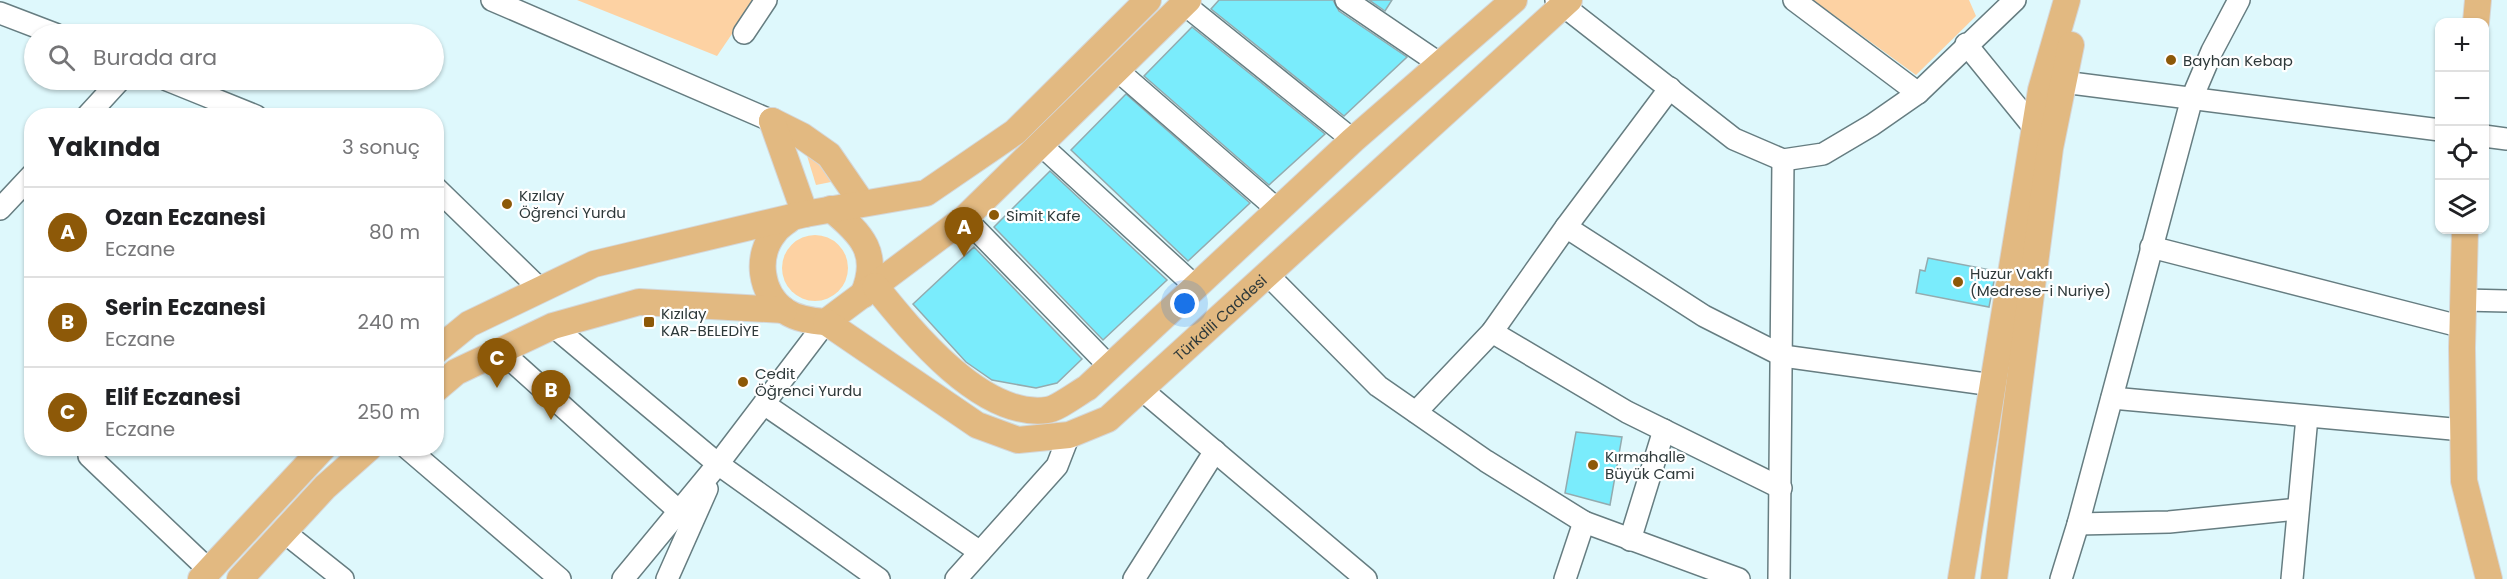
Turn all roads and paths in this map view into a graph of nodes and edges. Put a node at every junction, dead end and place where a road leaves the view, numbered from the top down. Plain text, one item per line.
1 (492, 0) edge
2 (766, 0) edge
3 (1148, 0) edge
4 (1346, 0) edge
5 (1514, 0) edge
6 (1794, 0) edge
7 (2015, 0) edge
8 (2067, 0) edge
9 (2083, 0) edge
10 (2239, 0) edge
11 (2478, 0) edge
12 (1186, 2) edge
13 (1563, 2) edge
14 (1991, 9) edge
15 (0, 13) edge
16 (2476, 18) edge
17 (29, 24) edge
18 (744, 33) dead end
19 (1966, 44) junction
20 (1440, 64) junction
21 (1117, 70) junction
22 (2062, 82) junction
23 (1670, 88) junction
24 (111, 90) edge
25 (192, 90) edge
26 (1918, 93) junction
27 (2192, 99) junction
28 (94, 108) edge
29 (236, 108) edge
30 (772, 121) junction
31 (2035, 129) junction
32 (2435, 129) edge
33 (2489, 137) edge
34 (1353, 140) junction
35 (2507, 140) edge
36 (1041, 145) junction
37 (1783, 160) junction
38 (24, 184) edge
39 (444, 196) edge
40 (862, 203) junction
41 (0, 209) edge
42 (831, 209) junction
43 (1278, 210) junction
44 (799, 215) junction
45 (966, 218) junction
46 (1566, 227) junction
47 (2465, 234) edge
48 (2151, 247) junction
49 (1268, 275) junction
50 (1196, 286) junction
51 (541, 290) junction
52 (869, 291) junction
53 (2463, 300) junction
54 (2507, 301) edge
55 (784, 310) junction
56 (825, 322) junction
57 (553, 326) junction
58 (2463, 327) junction
59 (1492, 332) junction
60 (444, 344) edge
61 (501, 351) junction
62 (1783, 356) junction
63 (1110, 368) junction
64 (444, 382) edge
65 (1993, 385) junction
66 (1141, 389) junction
67 (2112, 398) junction
68 (764, 404) junction
69 (1416, 412) junction
70 (2307, 417) junction
71 (1664, 430) junction
72 (2463, 430) junction
73 (1070, 435) junction
74 (1215, 451) junction
75 (89, 456) dead end
76 (315, 456) edge
77 (360, 456) edge
78 (416, 456) edge
79 (718, 464) junction
80 (1781, 488) junction
81 (2298, 509) junction
82 (679, 511) junction
83 (1584, 522) junction
84 (2078, 524) junction
85 (284, 532) junction
86 (1630, 540) junction
87 (980, 552) junction
88 (205, 575) edge
89 (240, 579) edge
90 (343, 579) edge
91 (560, 579) edge
92 (623, 579) edge
93 (667, 579) edge
94 (879, 579) edge
95 (956, 579) edge
96 (1134, 579) edge
97 (1366, 579) edge
98 (1565, 579) edge
99 (1739, 579) edge
100 (1779, 579) edge
101 (1960, 579) edge
102 (1994, 579) edge
103 (2061, 579) edge
104 (2292, 579) edge
105 (2488, 579) edge

1 - 30 street
2 - 18 street
3 - 40 main road
4 - 20 street
5 - 20 main road
6 - 26 street
7 - 14 street
8 - 31 main road
9 - 22 main road
10 - 27 street
11 - 16 main road
12 - 21 main road
12 - 34 street
13 - 23 street
13 - 49 main road, Türkdili Caddesi
14 - 19 street
15 - 17 street
19 - 26 street
19 - 31 street
20 - 34 main road
21 - 36 main road
21 - 43 street
22 - 27 street
22 - 102 main road
23 - 37 street
23 - 46 street
24 - 28 street
25 - 29 street
26 - 37 street
27 - 32 street
27 - 48 street
30 - 40 main road
30 - 44 main road
31 - 65 main road
33 - 35 street
34 - 43 main road
36 - 45 main road
36 - 50 street
37 - 62 street
38 - 41 street
39 - 51 street
40 - 42 main road
42 - 44 main road
42 - 52 main road
43 - 50 main road
44 - 51 main road
44 - 55 main road
45 - 52 main road
45 - 63 street
46 - 59 street
46 - 62 street
47 - 53 main road
48 - 58 street
48 - 67 street
49 - 66 main road, Türkdili Caddesi
49 - 69 street
50 - 63 main road
51 - 60 main road
52 - 56 main road
52 - 63 main road
53 - 54 street
53 - 58 main road
55 - 56 main road
55 - 57 main road
56 - 68 street
56 - 73 main road, Türkdili Caddesi
57 - 61 main road
57 - 79 street
58 - 72 main road
59 - 69 street
59 - 71 street
61 - 64 main road
61 - 82 street
62 - 65 street
62 - 80 street
65 - 101 main road
66 - 73 main road, Türkdili Caddesi
66 - 74 street
67 - 70 street
67 - 84 street
68 - 79 street
68 - 87 street
69 - 83 street
70 - 72 street
70 - 81 street
71 - 80 street
71 - 86 street
72 - 105 main road
73 - 87 street
74 - 96 street
74 - 97 street
75 - 88 street
76 - 88 main road
77 - 85 main road
78 - 91 street
79 - 82 street
79 - 93 street
79 - 94 street
80 - 100 street
81 - 84 street
81 - 104 street
82 - 92 street
83 - 86 street
83 - 98 street
84 - 103 street
85 - 89 main road
85 - 90 street
86 - 99 street
87 - 95 street

